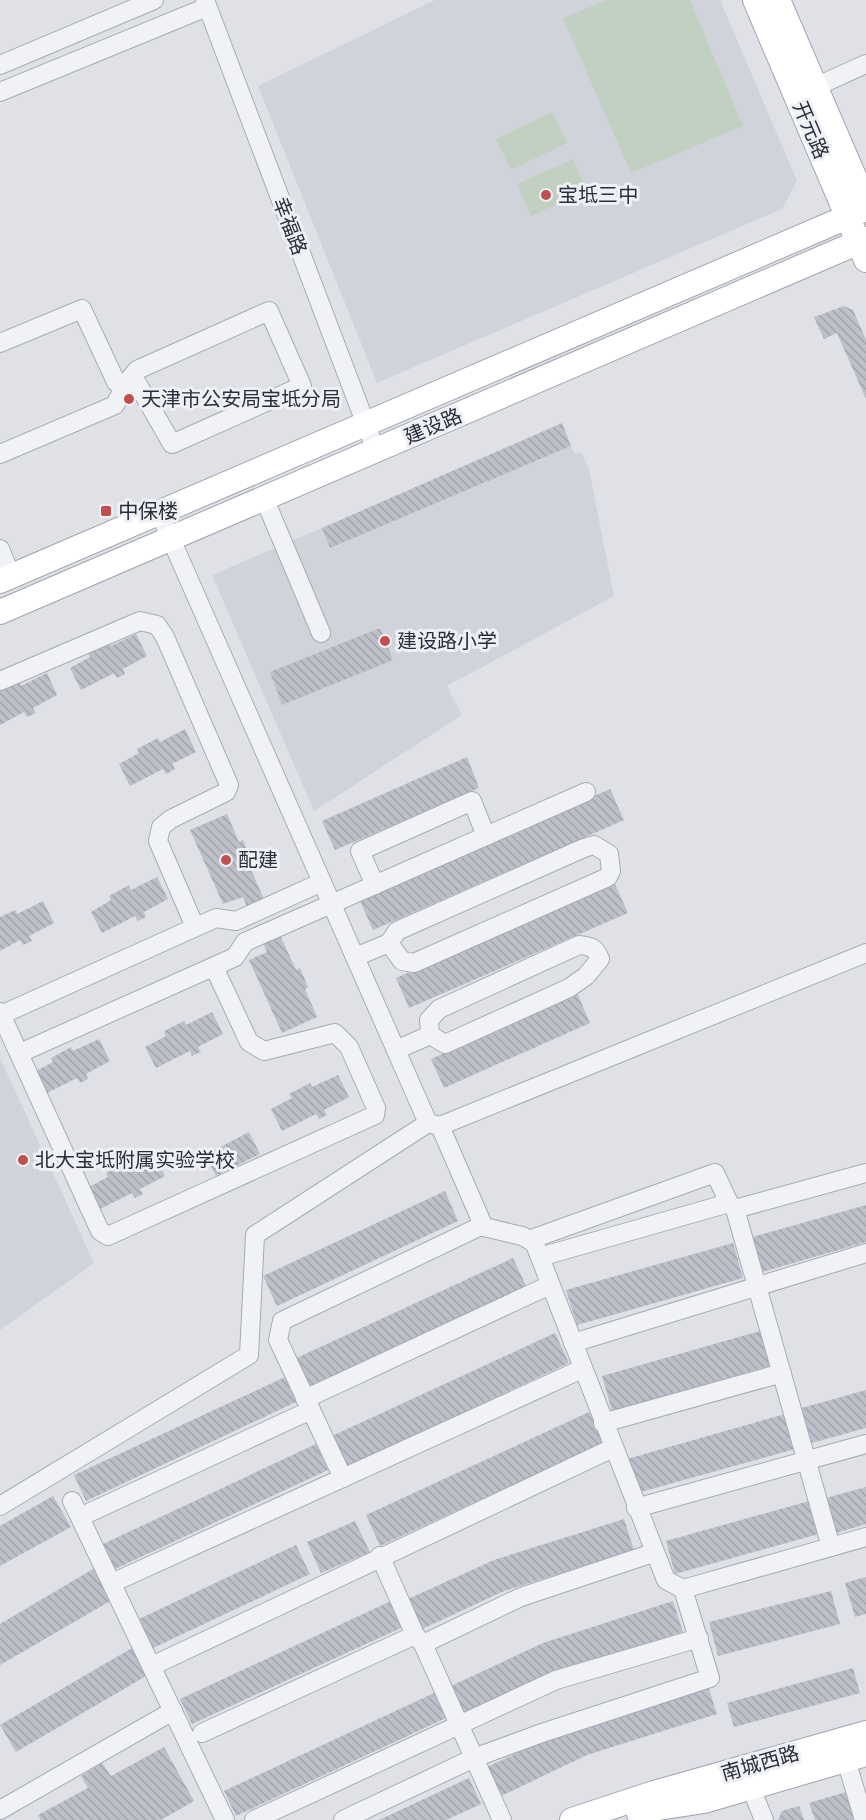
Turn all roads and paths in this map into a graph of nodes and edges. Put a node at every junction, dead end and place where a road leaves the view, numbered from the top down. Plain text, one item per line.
1 (154, 0) edge
2 (755, 0) edge
3 (778, 0) edge
4 (206, 3) edge
5 (866, 64) edge
6 (0, 65) edge
7 (815, 87) junction
8 (0, 92) edge
9 (860, 210) edge
10 (864, 247) edge
11 (0, 343) edge
12 (126, 383) junction
13 (365, 424) junction
14 (376, 451) junction
15 (0, 454) edge
16 (265, 500) junction
17 (160, 514) junction
18 (171, 539) junction
19 (0, 549) edge
20 (6, 578) edge
21 (0, 612) edge
22 (321, 633) dead end
23 (0, 681) edge
24 (586, 792) dead end
25 (486, 836) junction
26 (322, 882) junction
27 (375, 885) junction
28 (332, 904) junction
29 (236, 921) junction
30 (195, 927) junction
31 (245, 942) junction
32 (389, 943) junction
33 (866, 953) edge
34 (355, 957) junction
35 (214, 967) junction
36 (1, 1013) edge
37 (430, 1035) junction
38 (396, 1050) junction
39 (20, 1053) junction
40 (434, 1125) junction
41 (866, 1173) edge
42 (732, 1206) junction
43 (480, 1226) junction
44 (529, 1240) junction
45 (866, 1253) edge
46 (540, 1257) junction
47 (550, 1285) junction
48 (758, 1286) junction
49 (573, 1343) junction
50 (582, 1369) junction
51 (782, 1373) junction
52 (308, 1405) junction
53 (603, 1423) junction
54 (866, 1444) edge
55 (613, 1448) junction
56 (807, 1460) junction
57 (343, 1478) junction
58 (0, 1506) edge
59 (636, 1508) junction
60 (866, 1538) edge
61 (831, 1547) junction
62 (653, 1553) junction
63 (380, 1556) junction
64 (112, 1583) junction
65 (683, 1589) junction
66 (699, 1638) junction
67 (419, 1639) junction
68 (152, 1666) junction
69 (173, 1711) junction
70 (458, 1724) junction
71 (202, 1733) dead end
72 (866, 1733) edge
73 (856, 1757) edge
74 (474, 1758) junction
75 (751, 1788) junction
76 (659, 1807) edge
77 (0, 1810) edge
78 (225, 1820) edge
79 (254, 1820) edge
80 (343, 1820) edge
81 (502, 1820) edge
82 (572, 1820) edge
83 (622, 1820) edge
84 (765, 1820) edge
85 (864, 1820) edge

1 - 6 street
2 - 9 main road, 开元路
3 - 7 main road, 开元路
4 - 8 street
4 - 13 street, 幸福路
5 - 7 street
7 - 9 main road, 开元路
9 - 10 main road, 开元路
9 - 13 main road, 建设路
10 - 14 main road, 建设路
11 - 12 street
12 - 12 street
12 - 15 street
13 - 14 street, 幸福路
13 - 17 main road, 建设路
14 - 16 main road, 建设路
16 - 18 main road, 建设路
16 - 22 street
17 - 18 street
17 - 20 main road, 建设路
18 - 21 main road, 建设路
18 - 26 street
19 - 20 street
23 - 30 street
24 - 25 street
25 - 27 street
25 - 27 street
26 - 28 street
26 - 29 street
27 - 28 street
28 - 31 street
28 - 34 street
29 - 30 street
29 - 31 street
30 - 36 street
31 - 35 street
32 - 32 street
32 - 34 street
33 - 40 street
34 - 38 street
35 - 39 street
35 - 39 street
36 - 39 street
37 - 37 street
37 - 38 street
38 - 40 street
40 - 43 street
40 - 58 street
41 - 42 street
42 - 44 street
42 - 46 street
42 - 48 street
43 - 44 street
43 - 52 street
44 - 46 street
45 - 48 street
46 - 47 street
47 - 49 street
47 - 52 street
48 - 49 street
48 - 51 street
49 - 50 street
50 - 53 street
50 - 57 street
51 - 53 street
51 - 56 street
52 - 57 street
52 - 64 street
53 - 55 street
54 - 56 street
55 - 59 street
55 - 63 street
56 - 59 street
56 - 61 street
57 - 64 street
59 - 62 street
60 - 61 street
61 - 65 street
62 - 65 street
62 - 67 street
63 - 67 street
63 - 68 street
64 - 68 street
65 - 66 street
66 - 70 street
66 - 74 street
67 - 70 street
67 - 71 street
68 - 69 street
69 - 77 street
69 - 78 street
70 - 74 street
70 - 79 street
72 - 76 main road, 南城西路
73 - 75 main road, 南城西路
73 - 85 street
74 - 80 street
74 - 81 street
75 - 76 main road, 南城西路
75 - 84 street
76 - 82 main road
76 - 83 main road

